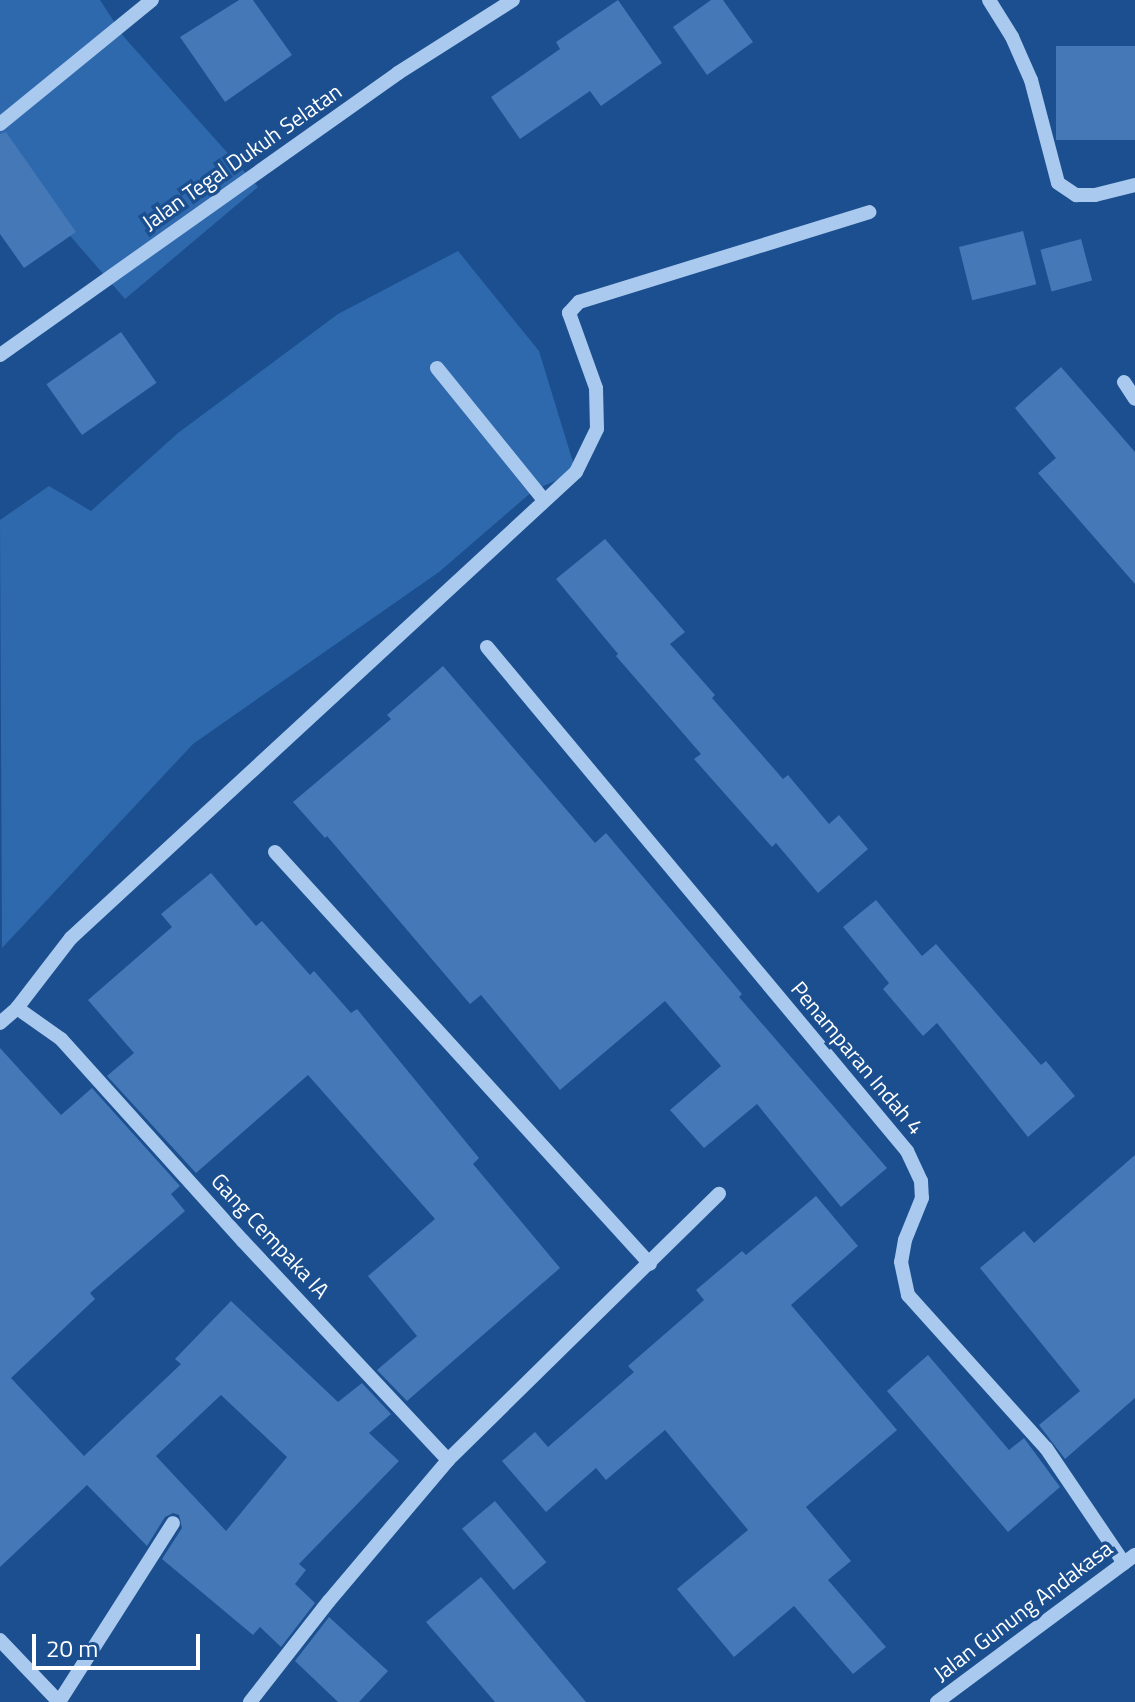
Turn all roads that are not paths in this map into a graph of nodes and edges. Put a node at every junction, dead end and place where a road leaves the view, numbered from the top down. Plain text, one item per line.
1 (152, 0) edge
2 (513, 0) edge
3 (989, 0) edge
4 (0, 124) edge
5 (1135, 185) edge
6 (869, 212) dead end
7 (0, 355) edge
8 (437, 368) dead end
9 (1124, 382) dead end
10 (1135, 399) edge
11 (544, 500) junction
12 (487, 647) dead end
13 (275, 852) dead end
14 (17, 1008) junction
15 (0, 1023) edge
16 (719, 1194) dead end
17 (650, 1264) junction
18 (448, 1460) junction
19 (173, 1523) dead end
20 (1129, 1559) edge
21 (0, 1640) edge
22 (59, 1702) edge
23 (250, 1702) edge
24 (937, 1702) edge

1 - 4 street
2 - 7 street, Jalan Tegal Dukuh Selatan
3 - 5 street
6 - 11 street
8 - 11 street
9 - 10 street
11 - 14 street
12 - 20 street, Penamparan Indah 4
13 - 17 street
14 - 15 street
14 - 18 street, Gang Cempaka IA
16 - 17 street
17 - 18 street
18 - 23 street
19 - 22 street
20 - 24 street, Jalan Gunung Andakasa
21 - 22 street

